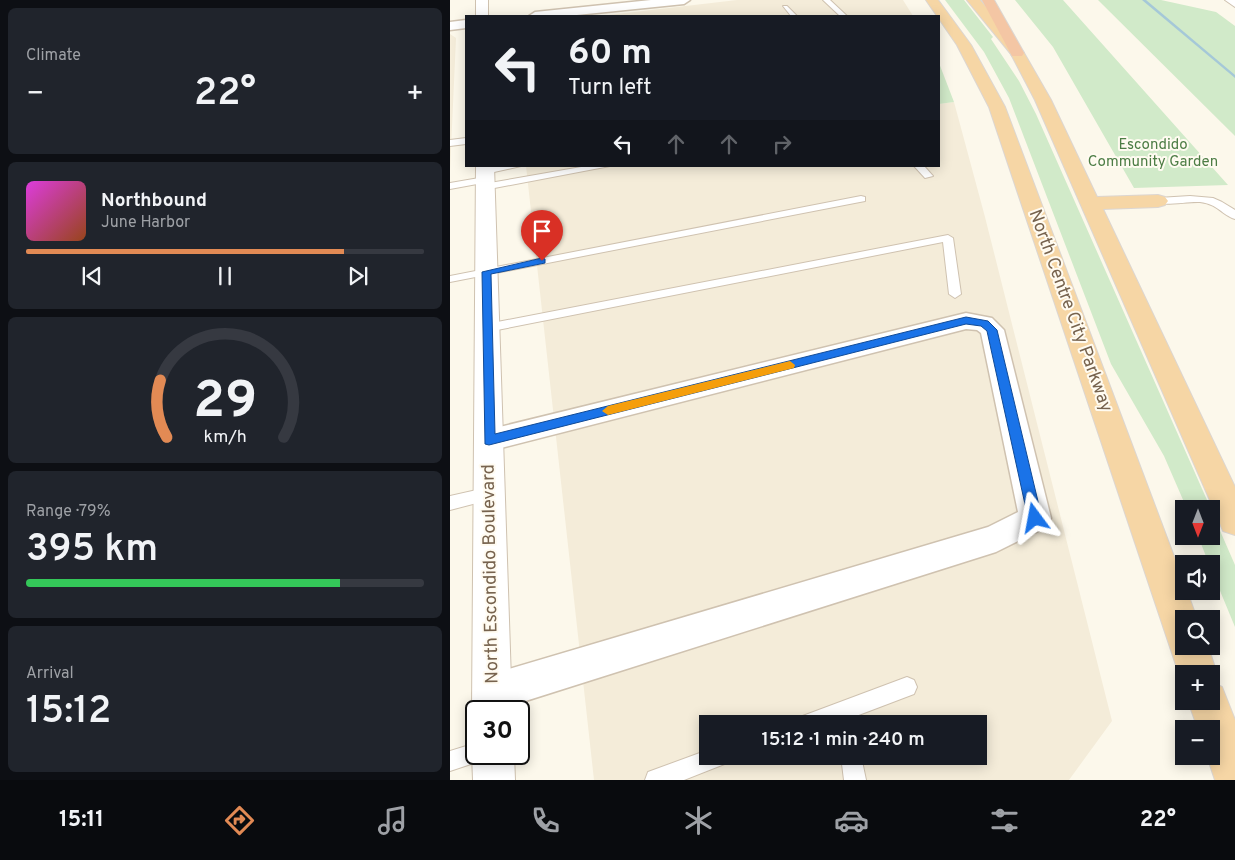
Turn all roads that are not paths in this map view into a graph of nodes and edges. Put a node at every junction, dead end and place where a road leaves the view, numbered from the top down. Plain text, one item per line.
1 (482, 0) edge
2 (684, 0) edge
3 (826, 0) edge
4 (932, 0) edge
5 (973, 0) edge
6 (988, 0) edge
7 (1231, 0) edge
8 (1235, 3) edge
9 (785, 7) dead end
10 (482, 15) edge
11 (544, 15) edge
12 (793, 15) edge
13 (843, 15) edge
14 (465, 24) edge
15 (450, 26) edge
16 (1017, 53) junction
17 (465, 140) edge
18 (450, 143) edge
19 (513, 167) edge
20 (593, 167) edge
21 (920, 167) edge
22 (484, 176) edge
23 (928, 176) dead end
24 (450, 186) edge
25 (861, 198) dead end
26 (1158, 201) joint
27 (1092, 203) junction
28 (1235, 216) edge
29 (486, 272) junction
30 (450, 280) edge
31 (955, 294) dead end
32 (487, 328) junction
33 (489, 440) junction
34 (491, 493) junction
35 (450, 503) edge
36 (1235, 520) edge
37 (1176, 610) edge
38 (907, 687) dead end
39 (492, 700) edge
40 (498, 700) edge
41 (1211, 710) edge
42 (848, 715) edge
43 (465, 756) edge
44 (450, 761) edge
45 (699, 764) edge
46 (493, 765) edge
47 (852, 765) edge
48 (1235, 776) edge
49 (494, 780) edge
50 (656, 780) edge
51 (855, 780) edge

1 - 10 street
2 - 11 street
3 - 13 lane
4 - 37 highway, North Centre City Parkway
5 - 16 highway
6 - 16 highway
7 - 8 street
9 - 12 lane
14 - 15 street
16 - 27 highway
17 - 18 lane
19 - 22 lane
20 - 22 lane
21 - 23 lane
22 - 24 lane
22 - 29 street, North Escondido Boulevard
25 - 29 lane
26 - 27 highway
26 - 28 lane
27 - 36 highway
29 - 30 lane
29 - 32 street, North Escondido Boulevard
31 - 32 lane
32 - 33 street, North Escondido Boulevard
33 - 34 street, North Escondido Boulevard
33 - 40 street
34 - 35 lane
34 - 39 street, North Escondido Boulevard
38 - 42 lane
41 - 48 highway
43 - 44 lane
45 - 50 lane
46 - 49 street
47 - 51 lane

